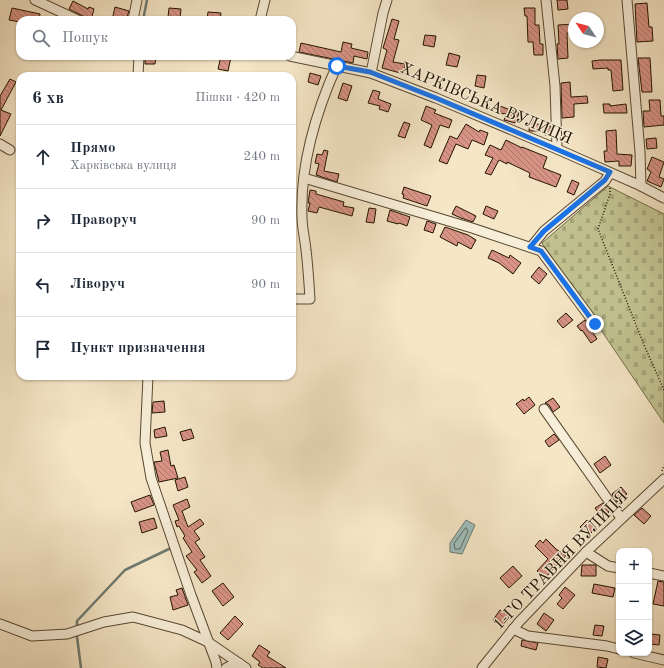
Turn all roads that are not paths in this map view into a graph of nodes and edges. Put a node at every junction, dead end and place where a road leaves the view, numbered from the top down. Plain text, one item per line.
1 (35, 0) edge
2 (137, 0) edge
3 (265, 0) edge
4 (387, 0) edge
5 (546, 0) edge
6 (627, 0) edge
7 (69, 16) edge
8 (134, 16) edge
9 (261, 16) edge
10 (296, 57) edge
11 (139, 60) edge
12 (337, 66) junction
13 (138, 72) edge
14 (370, 72) junction
15 (0, 144) edge
16 (556, 149) junction
17 (10, 150) dead end
18 (610, 172) junction
19 (304, 178) junction
20 (641, 186) junction
21 (664, 198) edge
22 (530, 247) junction
23 (296, 299) edge
24 (595, 324) dead end
25 (148, 380) edge
26 (544, 409) dead end
27 (664, 479) edge
28 (621, 518) junction
29 (586, 552) junction
30 (616, 567) edge
31 (652, 574) edge
32 (664, 576) edge
33 (0, 624) edge
34 (513, 629) junction
35 (208, 642) junction
36 (616, 648) edge
37 (647, 656) edge
38 (664, 660) edge
39 (243, 665) edge
40 (217, 668) edge
41 (226, 668) edge
42 (482, 668) edge

1 - 7 street
2 - 8 street
3 - 9 street
4 - 14 street
5 - 16 street
6 - 20 street
10 - 12 street, ХАРКІВСЬКА ВУЛИЦЯ
11 - 13 street
12 - 14 street, ХАРКІВСЬКА ВУЛИЦЯ
12 - 19 street
14 - 16 street, ХАРКІВСЬКА ВУЛИЦЯ
15 - 17 street
16 - 18 street, ХАРКІВСЬКА ВУЛИЦЯ
18 - 20 street, ХАРКІВСЬКА ВУЛИЦЯ
18 - 22 street
19 - 22 street
19 - 23 street
20 - 21 street, ХАРКІВСЬКА ВУЛИЦЯ
22 - 24 street
25 - 35 street
26 - 28 street
27 - 28 street, 1-ГО ТРАВНЯ ВУЛИЦЯ
28 - 29 street, 1-ГО ТРАВНЯ ВУЛИЦЯ
29 - 30 street
29 - 34 street, 1-ГО ТРАВНЯ ВУЛИЦЯ
31 - 32 street
33 - 35 street
34 - 36 street
34 - 42 street, 1-ГО ТРАВНЯ ВУЛИЦЯ
35 - 39 street
35 - 40 street
37 - 38 street
39 - 41 street

